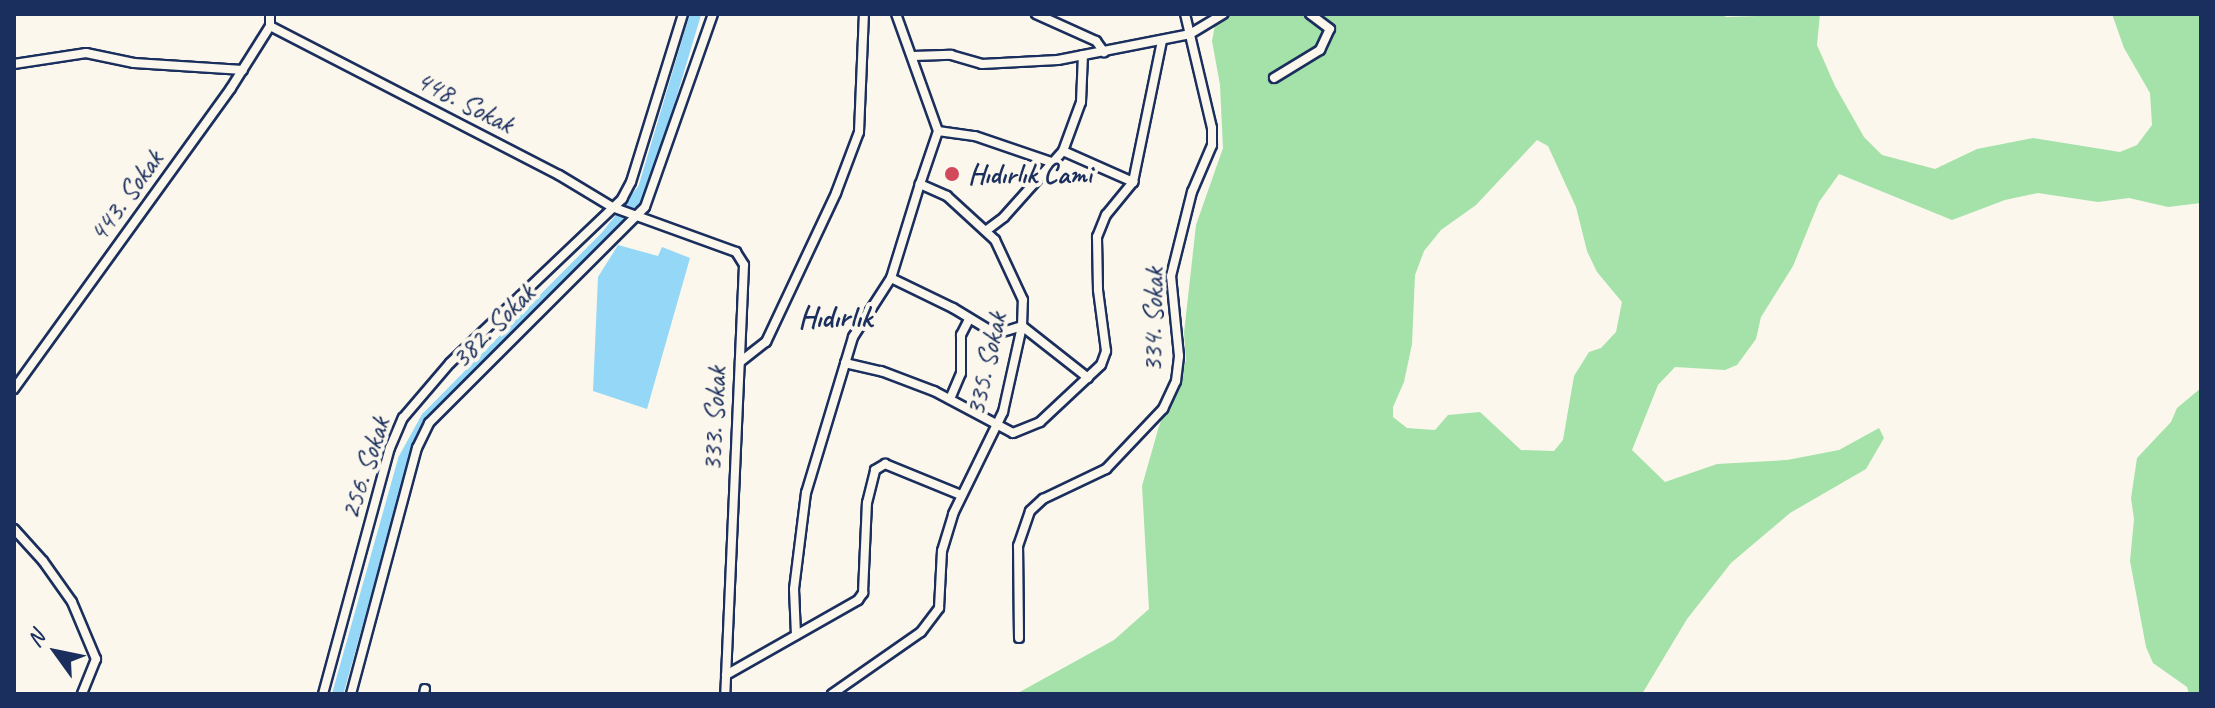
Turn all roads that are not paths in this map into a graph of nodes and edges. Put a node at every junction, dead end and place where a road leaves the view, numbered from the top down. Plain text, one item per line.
1 (270, 14) edge
2 (683, 14) edge
3 (713, 14) edge
4 (864, 14) edge
5 (896, 14) edge
6 (1036, 14) edge
7 (1185, 14) edge
8 (1223, 14) edge
9 (1310, 14) edge
10 (270, 26) junction
11 (1190, 34) junction
12 (1162, 41) junction
13 (1104, 52) junction
14 (1083, 55) junction
15 (913, 56) junction
16 (14, 64) edge
17 (243, 70) junction
18 (1274, 78) dead end
19 (938, 131) junction
20 (1063, 151) junction
21 (1054, 163) junction
22 (1133, 182) junction
23 (920, 184) junction
24 (614, 207) junction
25 (636, 215) junction
26 (987, 230) junction
27 (891, 278) junction
28 (969, 319) junction
29 (1022, 326) junction
30 (740, 362) junction
31 (845, 363) junction
32 (1088, 378) junction
33 (14, 389) edge
34 (950, 399) junction
35 (996, 427) junction
36 (961, 495) junction
37 (14, 529) edge
38 (796, 635) junction
39 (1019, 638) dead end
40 (726, 675) junction
41 (82, 694) edge
42 (323, 694) edge
43 (351, 694) edge
44 (725, 694) edge
45 (832, 694) edge

1 - 10 street
2 - 24 street, 256. Sokak
3 - 25 street, 382. Sokak
4 - 30 street
5 - 15 street
6 - 13 street
7 - 11 street, 334. Sokak
8 - 11 street
9 - 18 street
10 - 17 street, 443. Sokak
10 - 24 street, 448. Sokak
11 - 12 street
11 - 39 street, 334. Sokak
12 - 13 street
12 - 22 street
13 - 14 street
14 - 15 street
14 - 20 street
15 - 19 street
16 - 17 street
17 - 33 street, 443. Sokak
19 - 21 street
19 - 23 street
20 - 21 street
20 - 22 street
21 - 26 street
22 - 32 street
23 - 26 street, 335. Sokak
23 - 27 street
24 - 25 street, 448. Sokak
24 - 42 street, 256. Sokak
25 - 30 street, 333. Sokak
25 - 43 street, 382. Sokak
26 - 29 street, 335. Sokak
27 - 28 street
27 - 31 street
28 - 29 street
28 - 34 street
29 - 32 street
29 - 35 street, 335. Sokak
30 - 40 street, 333. Sokak
31 - 34 street
31 - 38 street
32 - 35 street
34 - 35 street
35 - 36 street, 335. Sokak
36 - 38 street
36 - 45 street, 335. Sokak
37 - 41 street
38 - 40 street
40 - 44 street, 333. Sokak

